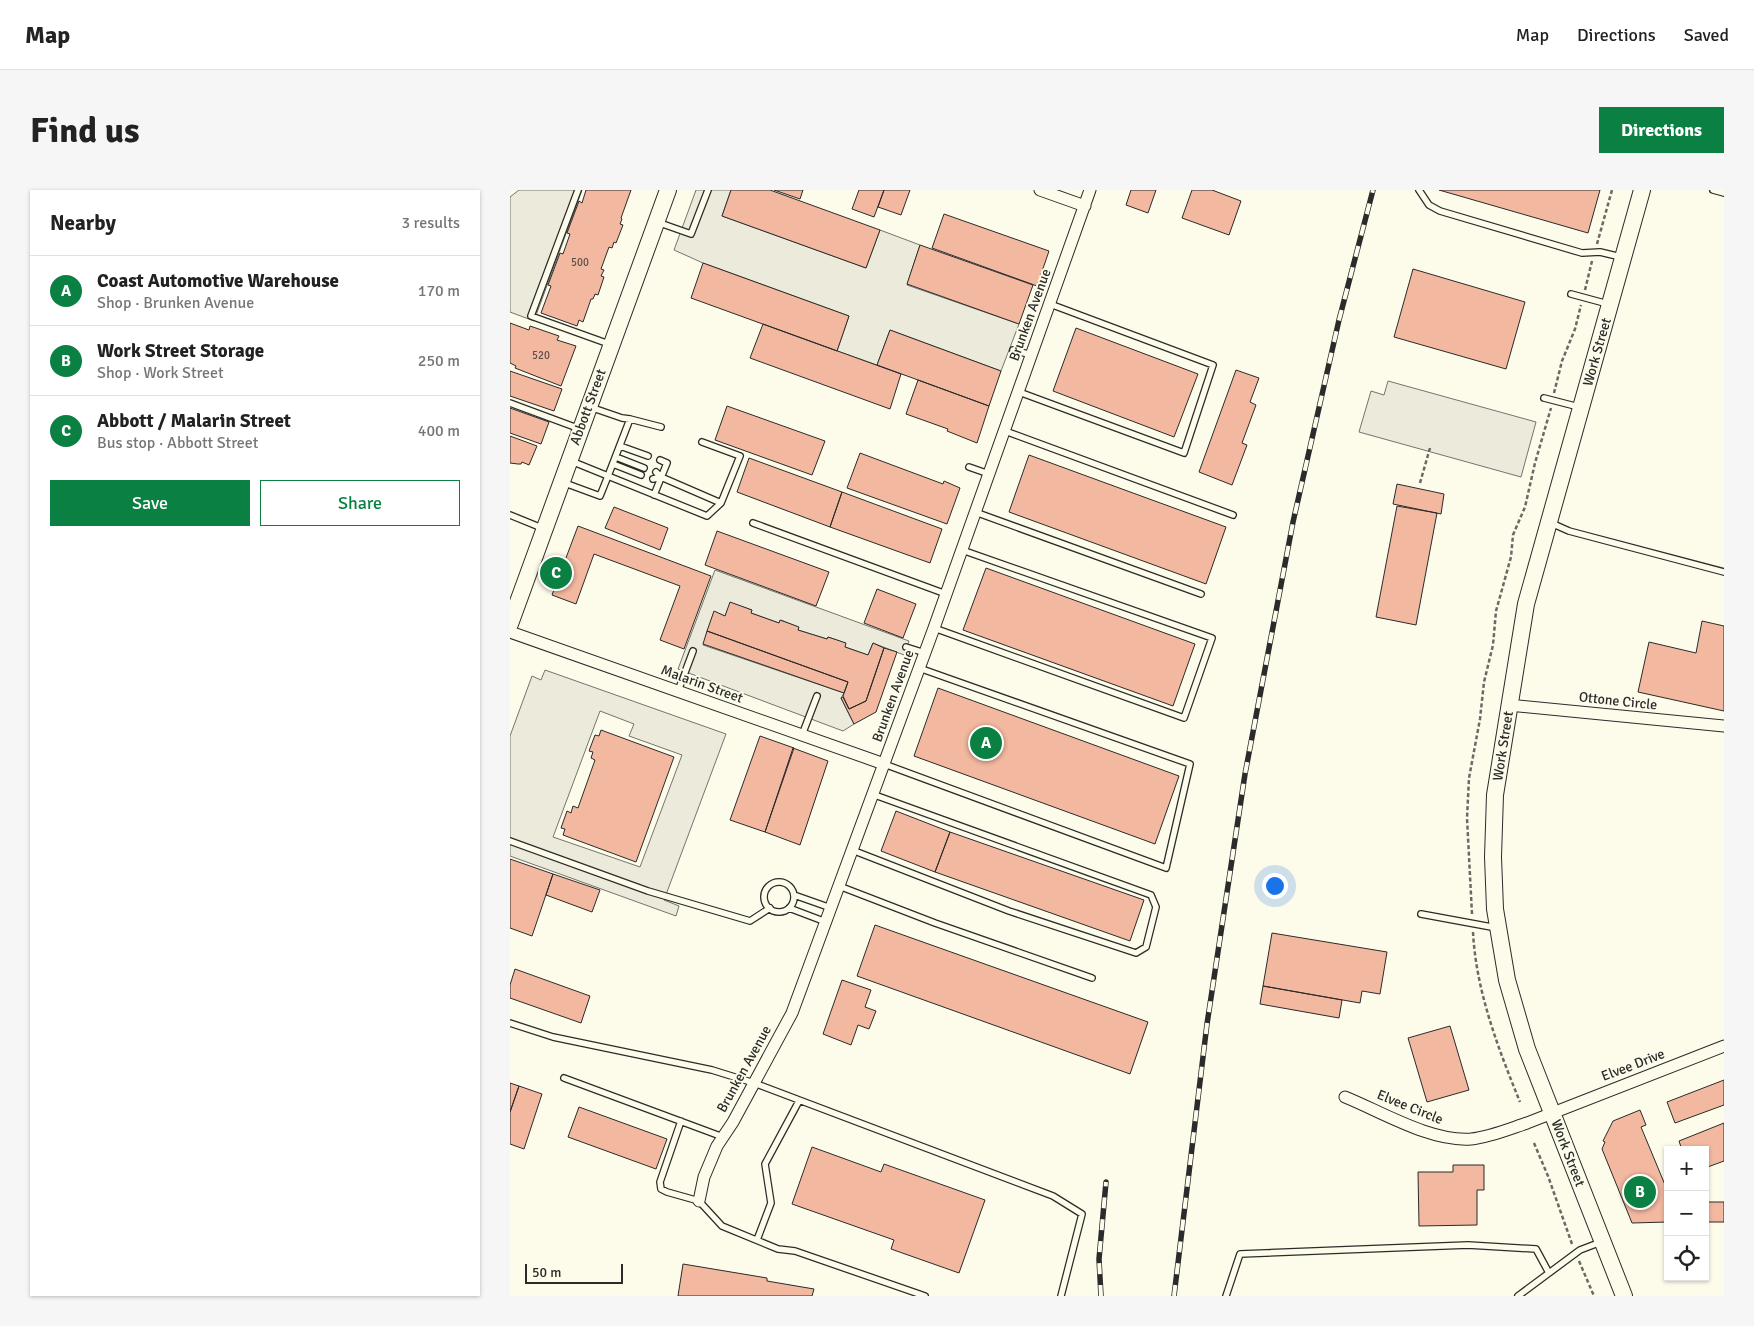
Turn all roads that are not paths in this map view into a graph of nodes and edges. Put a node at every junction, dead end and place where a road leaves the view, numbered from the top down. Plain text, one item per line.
1 (578, 190) edge
2 (668, 190) edge
3 (708, 190) edge
4 (1040, 190) edge
5 (1090, 190) edge
6 (1419, 190) edge
7 (1642, 190) edge
8 (1713, 190) edge
9 (1724, 193) edge
10 (1085, 206) junction
11 (656, 222) junction
12 (1623, 258) junction
13 (1571, 294) dead end
14 (1050, 304) junction
15 (1610, 304) junction
16 (611, 345) junction
17 (1012, 350) dead end
18 (1032, 355) junction
19 (1019, 392) junction
20 (1544, 398) dead end
21 (510, 402) edge
22 (588, 406) junction
23 (1581, 408) junction
24 (630, 418) junction
25 (661, 427) dead end
26 (580, 429) junction
27 (1005, 431) junction
28 (702, 442) dead end
29 (620, 446) junction
30 (648, 456) dead end
31 (616, 457) junction
32 (660, 460) dead end
33 (569, 461) junction
34 (613, 464) junction
35 (969, 467) dead end
36 (644, 468) dead end
37 (656, 472) dead end
38 (641, 474) dead end
39 (989, 474) junction
40 (608, 476) junction
41 (661, 478) junction
42 (653, 479) dead end
43 (562, 481) junction
44 (654, 496) junction
45 (721, 502) junction
46 (975, 512) junction
47 (510, 515) edge
48 (1233, 515) dead end
49 (1549, 522) junction
50 (753, 523) dead end
51 (544, 529) junction
52 (962, 550) junction
53 (1724, 572) edge
54 (946, 594) junction
55 (1201, 594) dead end
56 (510, 624) edge
57 (934, 628) junction
58 (510, 632) edge
59 (906, 648) dead end
60 (692, 651) dead end
61 (925, 653) junction
62 (919, 668) junction
63 (678, 691) junction
64 (817, 696) dead end
65 (1510, 704) junction
66 (1724, 726) edge
67 (802, 735) junction
68 (884, 764) junction
69 (872, 794) junction
70 (510, 841) edge
71 (852, 850) junction
72 (839, 886) junction
73 (794, 895) junction
74 (770, 908) junction
75 (789, 908) junction
76 (831, 908) junction
77 (1421, 914) dead end
78 (826, 922) junction
79 (1498, 928) junction
80 (1092, 978) dead end
81 (510, 1023) edge
82 (1724, 1046) edge
83 (564, 1078) dead end
84 (754, 1083) junction
85 (1344, 1097) dead end
86 (799, 1101) junction
87 (1553, 1113) junction
88 (681, 1121) junction
89 (723, 1137) junction
90 (699, 1201) junction
91 (757, 1240) junction
92 (1603, 1241) junction
93 (1549, 1273) junction
94 (925, 1296) edge
95 (1061, 1296) edge
96 (1226, 1296) edge
97 (1518, 1296) edge
98 (1624, 1296) edge

1 - 16 lane
2 - 11 street, Abbott Street
3 - 11 lane
4 - 10 street
5 - 10 street, Brunken Avenue
6 - 12 lane
7 - 12 street, Work Street
8 - 9 lane
10 - 14 street, Brunken Avenue
11 - 16 street, Abbott Street
12 - 15 street, Work Street
13 - 15 lane
14 - 18 street, Brunken Avenue
14 - 19 lane
15 - 23 street, Work Street
16 - 22 street, Abbott Street
17 - 18 lane
18 - 19 street, Brunken Avenue
19 - 27 street, Brunken Avenue
20 - 23 lane
21 - 26 lane
22 - 24 lane
22 - 26 street, Abbott Street
23 - 49 street, Work Street
24 - 25 lane
24 - 29 lane
26 - 33 street, Abbott Street
27 - 39 street, Brunken Avenue
27 - 48 lane
28 - 45 lane
29 - 30 lane
29 - 31 lane
31 - 34 lane
31 - 36 lane
32 - 41 lane
33 - 40 lane
33 - 43 street, Abbott Street
34 - 38 lane
34 - 40 lane
35 - 39 lane
37 - 41 lane
39 - 46 street, Brunken Avenue
40 - 43 lane
40 - 44 lane
41 - 42 lane
41 - 44 lane
41 - 45 lane
43 - 51 street, Abbott Street
44 - 45 lane
46 - 52 street, Brunken Avenue
46 - 55 lane
47 - 51 lane
49 - 53 lane
49 - 65 street, Work Street
50 - 54 lane
51 - 56 street, Abbott Street
52 - 54 street, Brunken Avenue
52 - 57 lane
54 - 57 street, Brunken Avenue
57 - 61 street, Brunken Avenue
58 - 63 street, Malarin Street
59 - 61 lane
60 - 63 lane
61 - 62 street, Brunken Avenue
62 - 68 street, Brunken Avenue
62 - 68 lane
63 - 67 street, Malarin Street
64 - 67 lane
65 - 66 street, Ottone Circle
65 - 79 street, Work Street
67 - 68 street, Malarin Street
68 - 69 street, Brunken Avenue
69 - 71 street, Brunken Avenue
69 - 71 lane
70 - 74 lane
71 - 72 street, Brunken Avenue
72 - 76 street, Brunken Avenue
72 - 80 lane
73 - 74 lane
73 - 75 lane
73 - 76 lane
74 - 75 lane
75 - 78 lane
76 - 78 street, Brunken Avenue
77 - 79 lane
78 - 84 street, Brunken Avenue
79 - 87 street, Work Street
81 - 84 lane
82 - 87 street, Elvee Drive
83 - 88 lane
84 - 86 lane
84 - 89 street, Brunken Avenue
85 - 87 street, Elvee Circle
86 - 91 lane
86 - 95 lane
87 - 92 street, Work Street
88 - 89 lane
88 - 90 lane
89 - 90 street, Brunken Avenue
90 - 91 lane
91 - 94 lane
92 - 93 lane
92 - 98 street, Work Street
93 - 96 lane
93 - 97 lane

